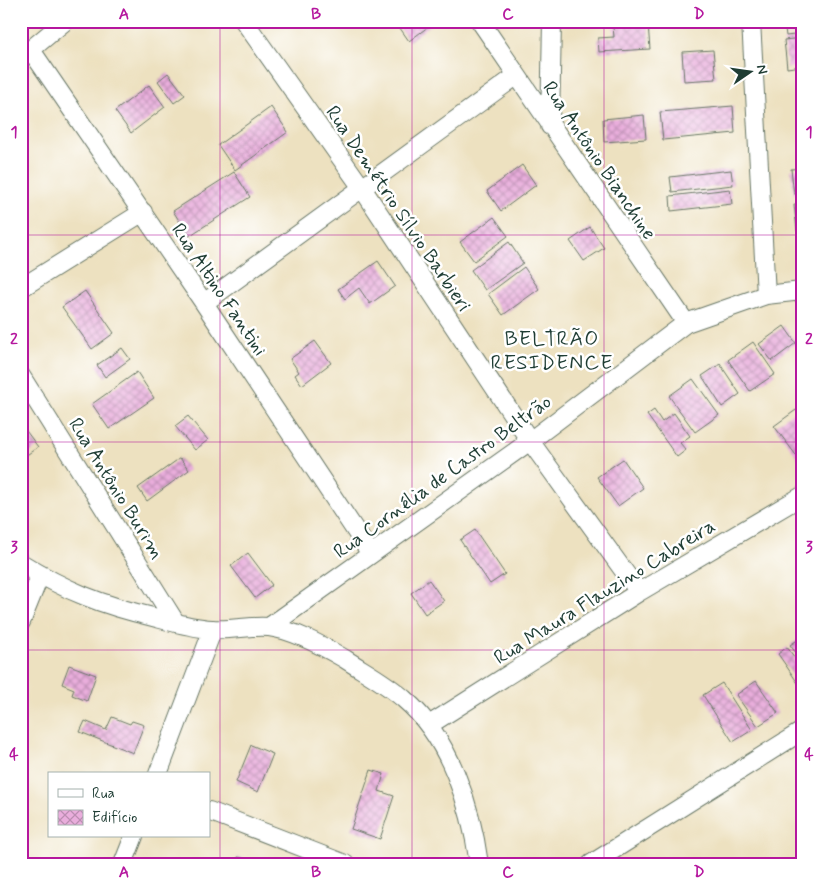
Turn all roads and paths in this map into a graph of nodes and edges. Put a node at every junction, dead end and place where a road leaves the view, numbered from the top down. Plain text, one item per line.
1 (65, 21) edge
2 (244, 21) edge
3 (480, 21) edge
4 (552, 21) edge
5 (751, 21) edge
6 (26, 54) edge
7 (516, 76) junction
8 (550, 126) junction
9 (362, 188) junction
10 (143, 212) junction
11 (21, 288) edge
12 (802, 291) edge
13 (766, 295) junction
14 (204, 303) junction
15 (686, 323) junction
16 (21, 376) edge
17 (530, 441) junction
18 (802, 496) edge
19 (370, 554) junction
20 (21, 563) edge
21 (40, 575) junction
22 (639, 592) junction
23 (21, 622) edge
24 (176, 623) junction
25 (269, 627) junction
26 (213, 629) junction
27 (429, 725) junction
28 (802, 731) edge
29 (159, 772) edge
30 (210, 811) edge
31 (133, 838) edge
32 (123, 864) edge
33 (345, 864) edge
34 (479, 864) edge
35 (592, 864) edge

1 - 6 street
2 - 9 street, Rua Demétrio Sílvio Barbieri
3 - 7 street, Rua Antônio Bianchine
4 - 8 street
5 - 13 street
6 - 10 street, Rua Altino Fantini
7 - 8 street, Rua Antônio Bianchine
7 - 9 street
8 - 15 street, Rua Antônio Bianchine
9 - 14 street
9 - 17 street, Rua Demétrio Sílvio Barbieri
10 - 11 street
10 - 14 street, Rua Altino Fantini
12 - 13 street, Rua Cornélia de Castro Beltrão
13 - 15 street, Rua Cornélia de Castro Beltrão
14 - 19 street, Rua Altino Fantini
15 - 17 street, Rua Cornélia de Castro Beltrão
16 - 24 street, Rua Antônio Burim
17 - 19 street, Rua Cornélia de Castro Beltrão
17 - 22 street, Rua Demétrio Sílvio Barbieri
18 - 22 street, Rua Maura Flauzino Cabreira
19 - 25 street, Rua Cornélia de Castro Beltrão
20 - 21 street
21 - 23 street
21 - 24 street
22 - 27 street, Rua Maura Flauzino Cabreira
24 - 26 street
25 - 26 street
25 - 27 street
26 - 29 street
27 - 34 street
28 - 35 street
30 - 33 street
31 - 32 street

